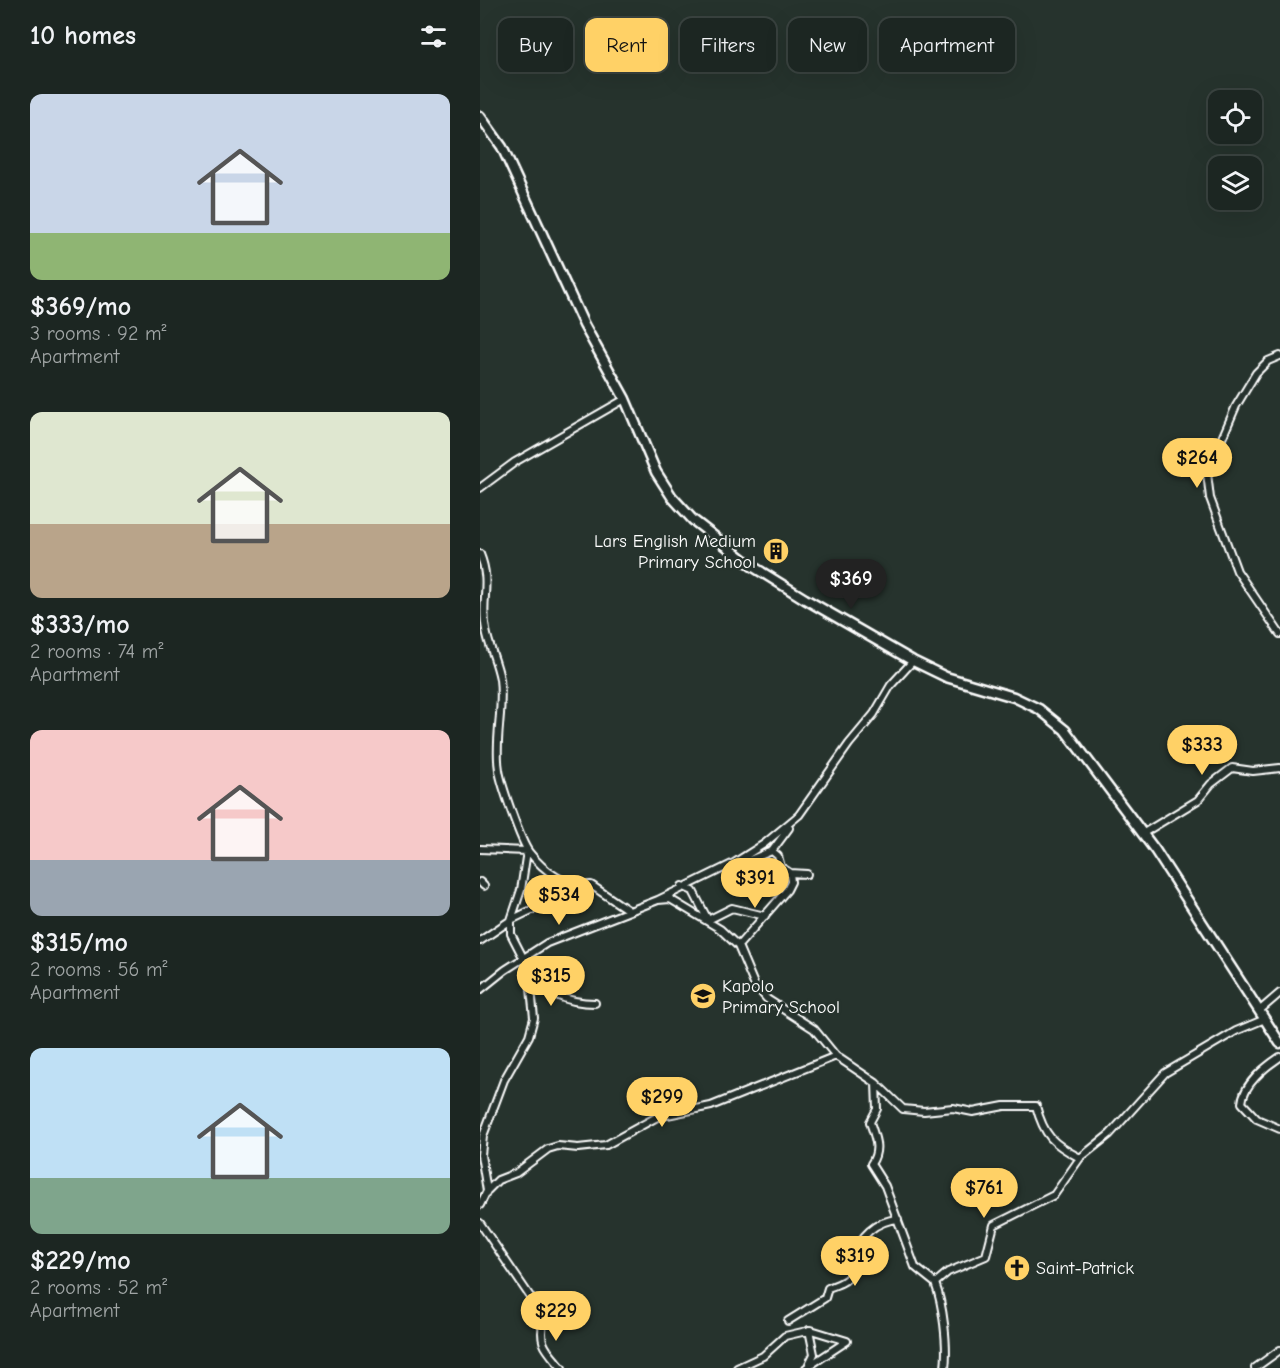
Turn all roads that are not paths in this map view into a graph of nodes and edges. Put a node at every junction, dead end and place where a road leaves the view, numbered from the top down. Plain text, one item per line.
1 (480, 116) edge
2 (1280, 356) edge
3 (625, 399) junction
4 (480, 488) edge
5 (480, 554) edge
6 (1280, 634) edge
7 (913, 661) junction
8 (1280, 768) edge
9 (800, 815) junction
10 (1142, 834) junction
11 (480, 849) edge
12 (527, 851) junction
13 (772, 851) junction
14 (734, 863) junction
15 (789, 873) junction
16 (807, 874) dead end
17 (697, 879) junction
18 (581, 886) junction
19 (682, 886) junction
20 (696, 895) junction
21 (658, 900) junction
22 (628, 909) junction
23 (765, 916) junction
24 (511, 920) junction
25 (708, 920) junction
26 (480, 941) edge
27 (738, 946) junction
28 (525, 958) junction
29 (529, 969) junction
30 (480, 990) edge
31 (1280, 993) edge
32 (596, 1003) dead end
33 (1259, 1011) junction
34 (1265, 1019) junction
35 (1280, 1043) edge
36 (836, 1056) junction
37 (1280, 1057) edge
38 (876, 1083) junction
39 (1280, 1129) edge
40 (1080, 1158) junction
41 (482, 1172) edge
42 (487, 1191) junction
43 (480, 1205) edge
44 (897, 1219) junction
45 (480, 1223) edge
46 (935, 1283) junction
47 (788, 1321) dead end
48 (809, 1330) junction
49 (1280, 1350) edge
50 (806, 1367) edge
51 (562, 1368) edge
52 (737, 1368) edge
53 (945, 1368) edge
54 (1255, 1368) edge

1 - 3 main road
2 - 6 street
3 - 4 street
3 - 7 main road
5 - 12 street
7 - 9 street
7 - 10 main road
8 - 10 street
9 - 13 street
9 - 14 street
10 - 33 main road
11 - 12 street
12 - 18 street
12 - 24 street
13 - 14 street
13 - 15 street
14 - 17 street
15 - 16 street
15 - 23 street
17 - 19 street
17 - 20 street
18 - 22 street
18 - 24 street
19 - 20 street
19 - 21 street
20 - 25 street
21 - 22 street
21 - 25 street
22 - 28 street
23 - 25 street
23 - 27 street
24 - 26 street
24 - 28 street
25 - 27 street
27 - 36 street
28 - 29 street
28 - 30 street
29 - 32 street
29 - 41 street
31 - 33 street
33 - 34 main road
34 - 35 main road
34 - 40 street
36 - 38 street
36 - 42 street
37 - 39 street
38 - 40 street
38 - 44 street
40 - 46 street
41 - 42 street
42 - 43 street
44 - 46 street
44 - 47 street
45 - 51 street
46 - 53 street
48 - 50 street
48 - 50 street
48 - 52 street
49 - 54 street

